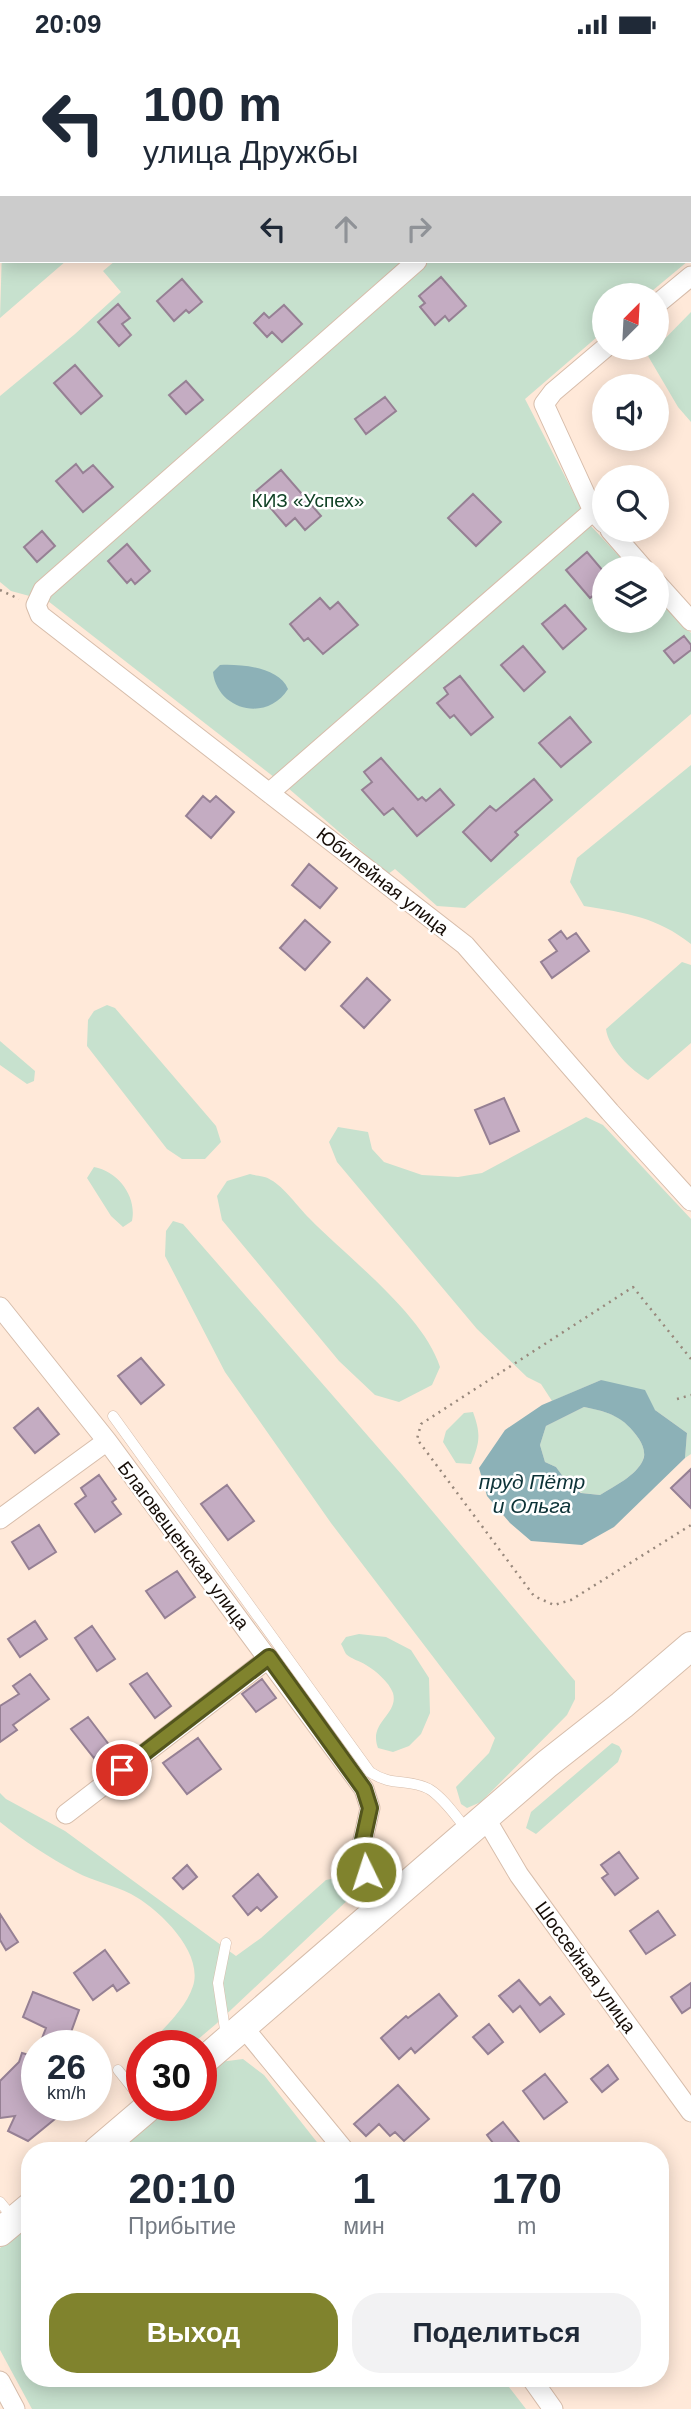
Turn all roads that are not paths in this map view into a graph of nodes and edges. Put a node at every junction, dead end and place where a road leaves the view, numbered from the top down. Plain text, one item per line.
1 (415, 263) edge
2 (691, 275) edge
3 (669, 294) edge
4 (592, 359) edge
5 (592, 504) edge
6 (592, 522) edge
7 (620, 542) edge
8 (633, 556) edge
9 (669, 596) edge
10 (691, 621) edge
11 (269, 793) junction
12 (691, 1201) edge
13 (0, 1307) edge
14 (113, 1416) dead end
15 (107, 1441) junction
16 (0, 1520) edge
17 (691, 1646) edge
18 (269, 1657) junction
19 (66, 1814) dead end
20 (478, 1826) junction
21 (384, 1906) junction
22 (226, 1943) dead end
23 (236, 2035) junction
24 (217, 2050) edge
25 (118, 2070) dead end
26 (126, 2080) edge
27 (691, 2112) edge
28 (130, 2121) edge
29 (107, 2142) edge
30 (337, 2142) edge
31 (0, 2381) edge
32 (537, 2387) edge
33 (15, 2409) edge
34 (553, 2409) edge

1 - 11 street, Юбилейная улица
2 - 3 street
4 - 5 street
6 - 11 street
7 - 8 street
9 - 10 street
11 - 12 street, Юбилейная улица
13 - 15 street, Благовещенская улица
14 - 20 lane
15 - 16 street
15 - 18 street, Благовещенская улица
17 - 20 main road
18 - 19 street
18 - 21 street, Благовещенская улица
20 - 21 main road
20 - 27 street, Шоссейная улица
21 - 23 main road
22 - 23 lane
23 - 24 main road
23 - 30 street
25 - 26 lane
28 - 29 main road
31 - 33 street
32 - 34 street

